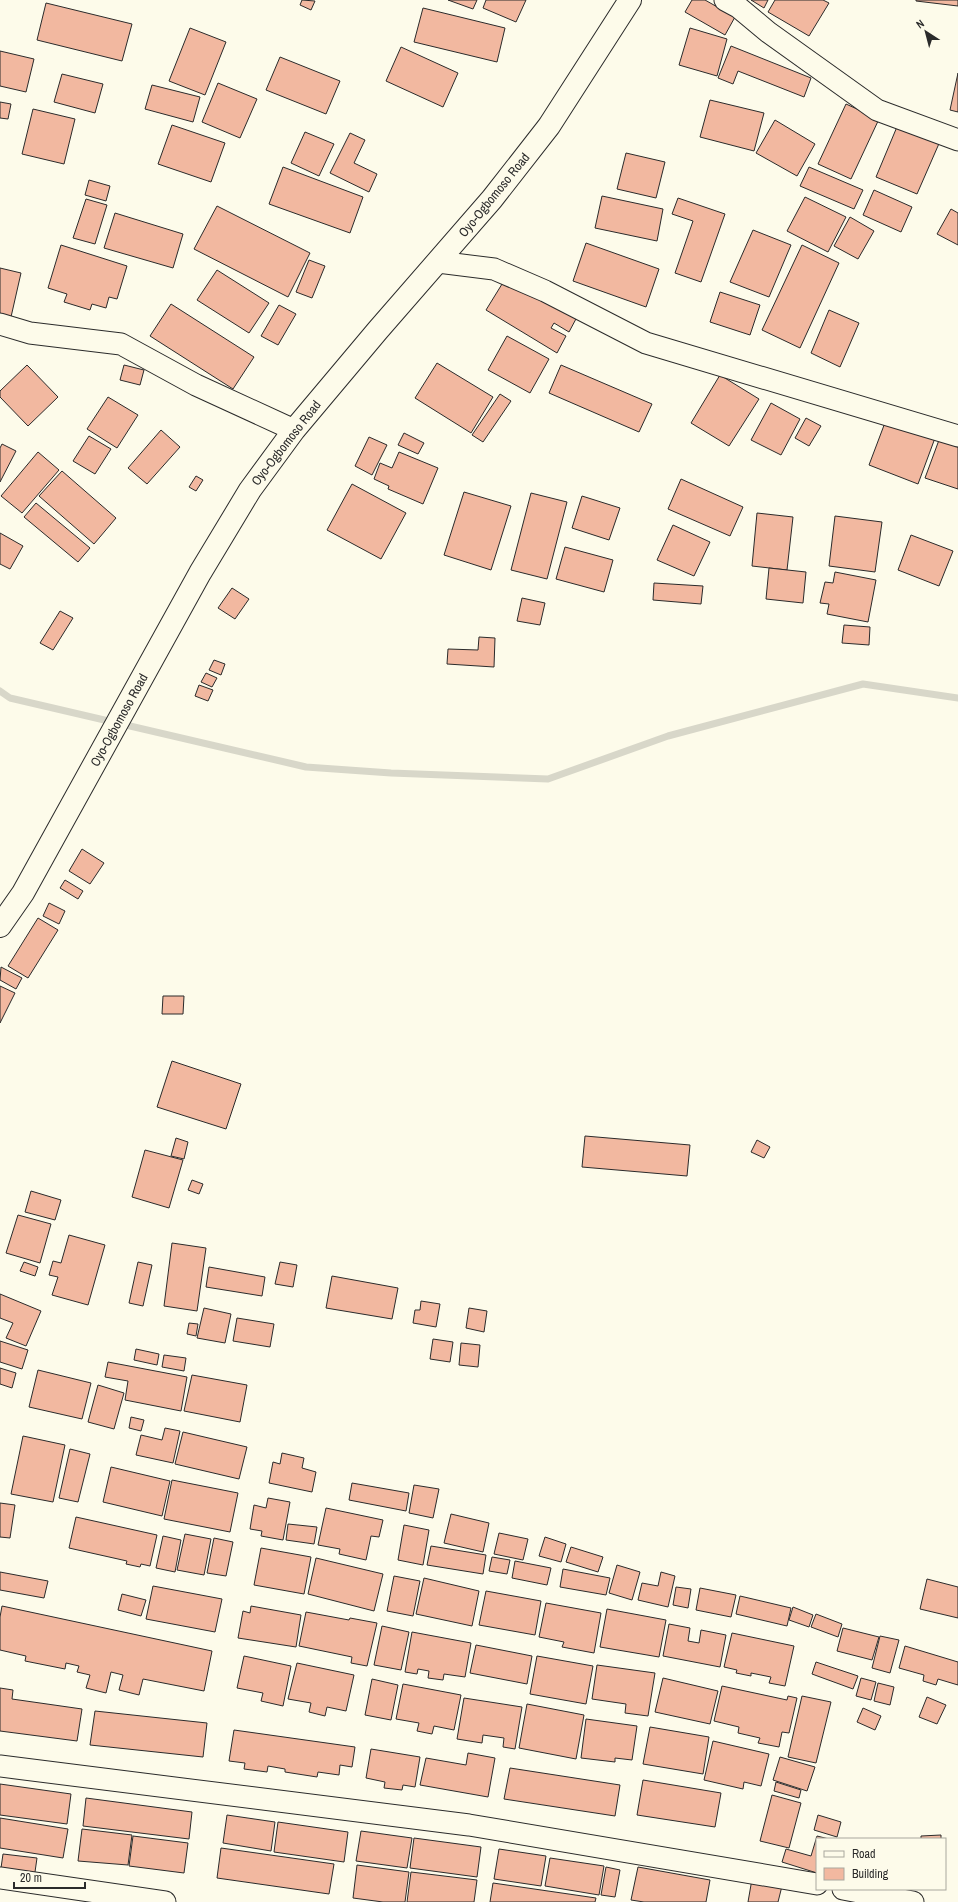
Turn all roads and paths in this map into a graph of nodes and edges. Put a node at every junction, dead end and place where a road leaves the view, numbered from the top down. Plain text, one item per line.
1 (630, 0) edge
2 (725, 0) edge
3 (958, 140) edge
4 (438, 262) junction
5 (0, 324) edge
6 (294, 430) junction
7 (958, 436) edge
8 (0, 926) edge
9 (0, 1766) edge
10 (0, 1878) edge
11 (816, 1884) edge
12 (848, 1890) edge
13 (165, 1902) edge
14 (913, 1902) edge

1 - 4 highway, Oyo-Ogbomoso Road
2 - 3 street
4 - 6 highway, Oyo-Ogbomoso Road
4 - 7 street
5 - 6 street
6 - 8 highway, Oyo-Ogbomoso Road
9 - 11 street
10 - 13 street
12 - 14 street

